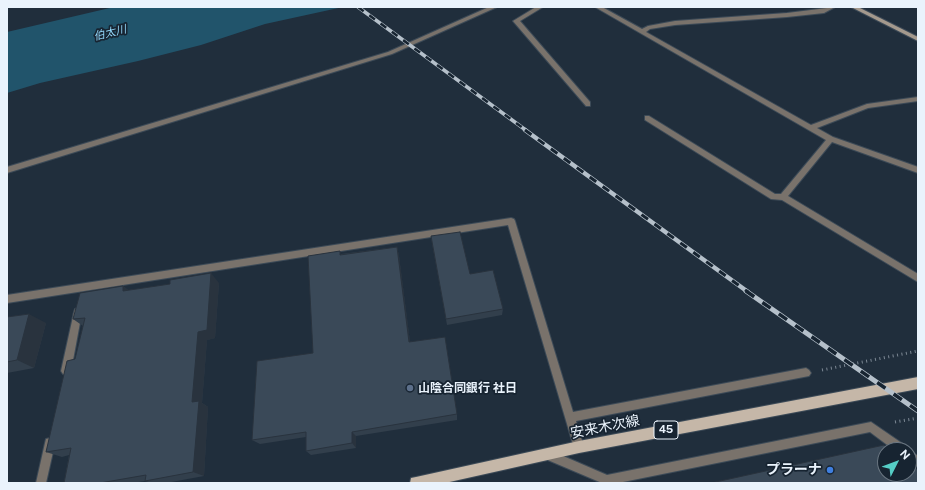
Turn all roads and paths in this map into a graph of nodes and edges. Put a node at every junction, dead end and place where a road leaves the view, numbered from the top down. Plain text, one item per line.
1 (494, 7) edge
2 (540, 7) edge
3 (598, 7) edge
4 (832, 7) edge
5 (854, 7) edge
6 (642, 32) junction
7 (918, 39) edge
8 (918, 99) edge
9 (588, 104) dead end
10 (647, 118) dead end
11 (810, 128) junction
12 (831, 139) junction
13 (7, 170) edge
14 (918, 170) edge
15 (783, 197) junction
16 (918, 278) edge
17 (82, 295) junction
18 (7, 299) edge
19 (918, 351) edge
20 (806, 373) joint
21 (64, 378) edge
22 (918, 383) edge
23 (570, 417) junction
24 (53, 430) edge
25 (891, 442) edge
26 (579, 447) junction
27 (547, 454) junction
28 (42, 483) edge
29 (416, 483) edge

1 - 13 street
2 - 9 street
3 - 6 street
4 - 6 street
5 - 7 street
6 - 11 street
8 - 11 street
10 - 15 street
11 - 12 street
12 - 14 street
12 - 15 street
15 - 16 street
17 - 18 street
17 - 21 street
17 - 23 street
19 - 20 path
20 - 23 street
22 - 26 main road, 安来木次線 / 45
23 - 26 street
24 - 28 street
25 - 27 street
26 - 27 main road, 安来木次線 / 45
27 - 29 main road, 安来木次線 / 45

